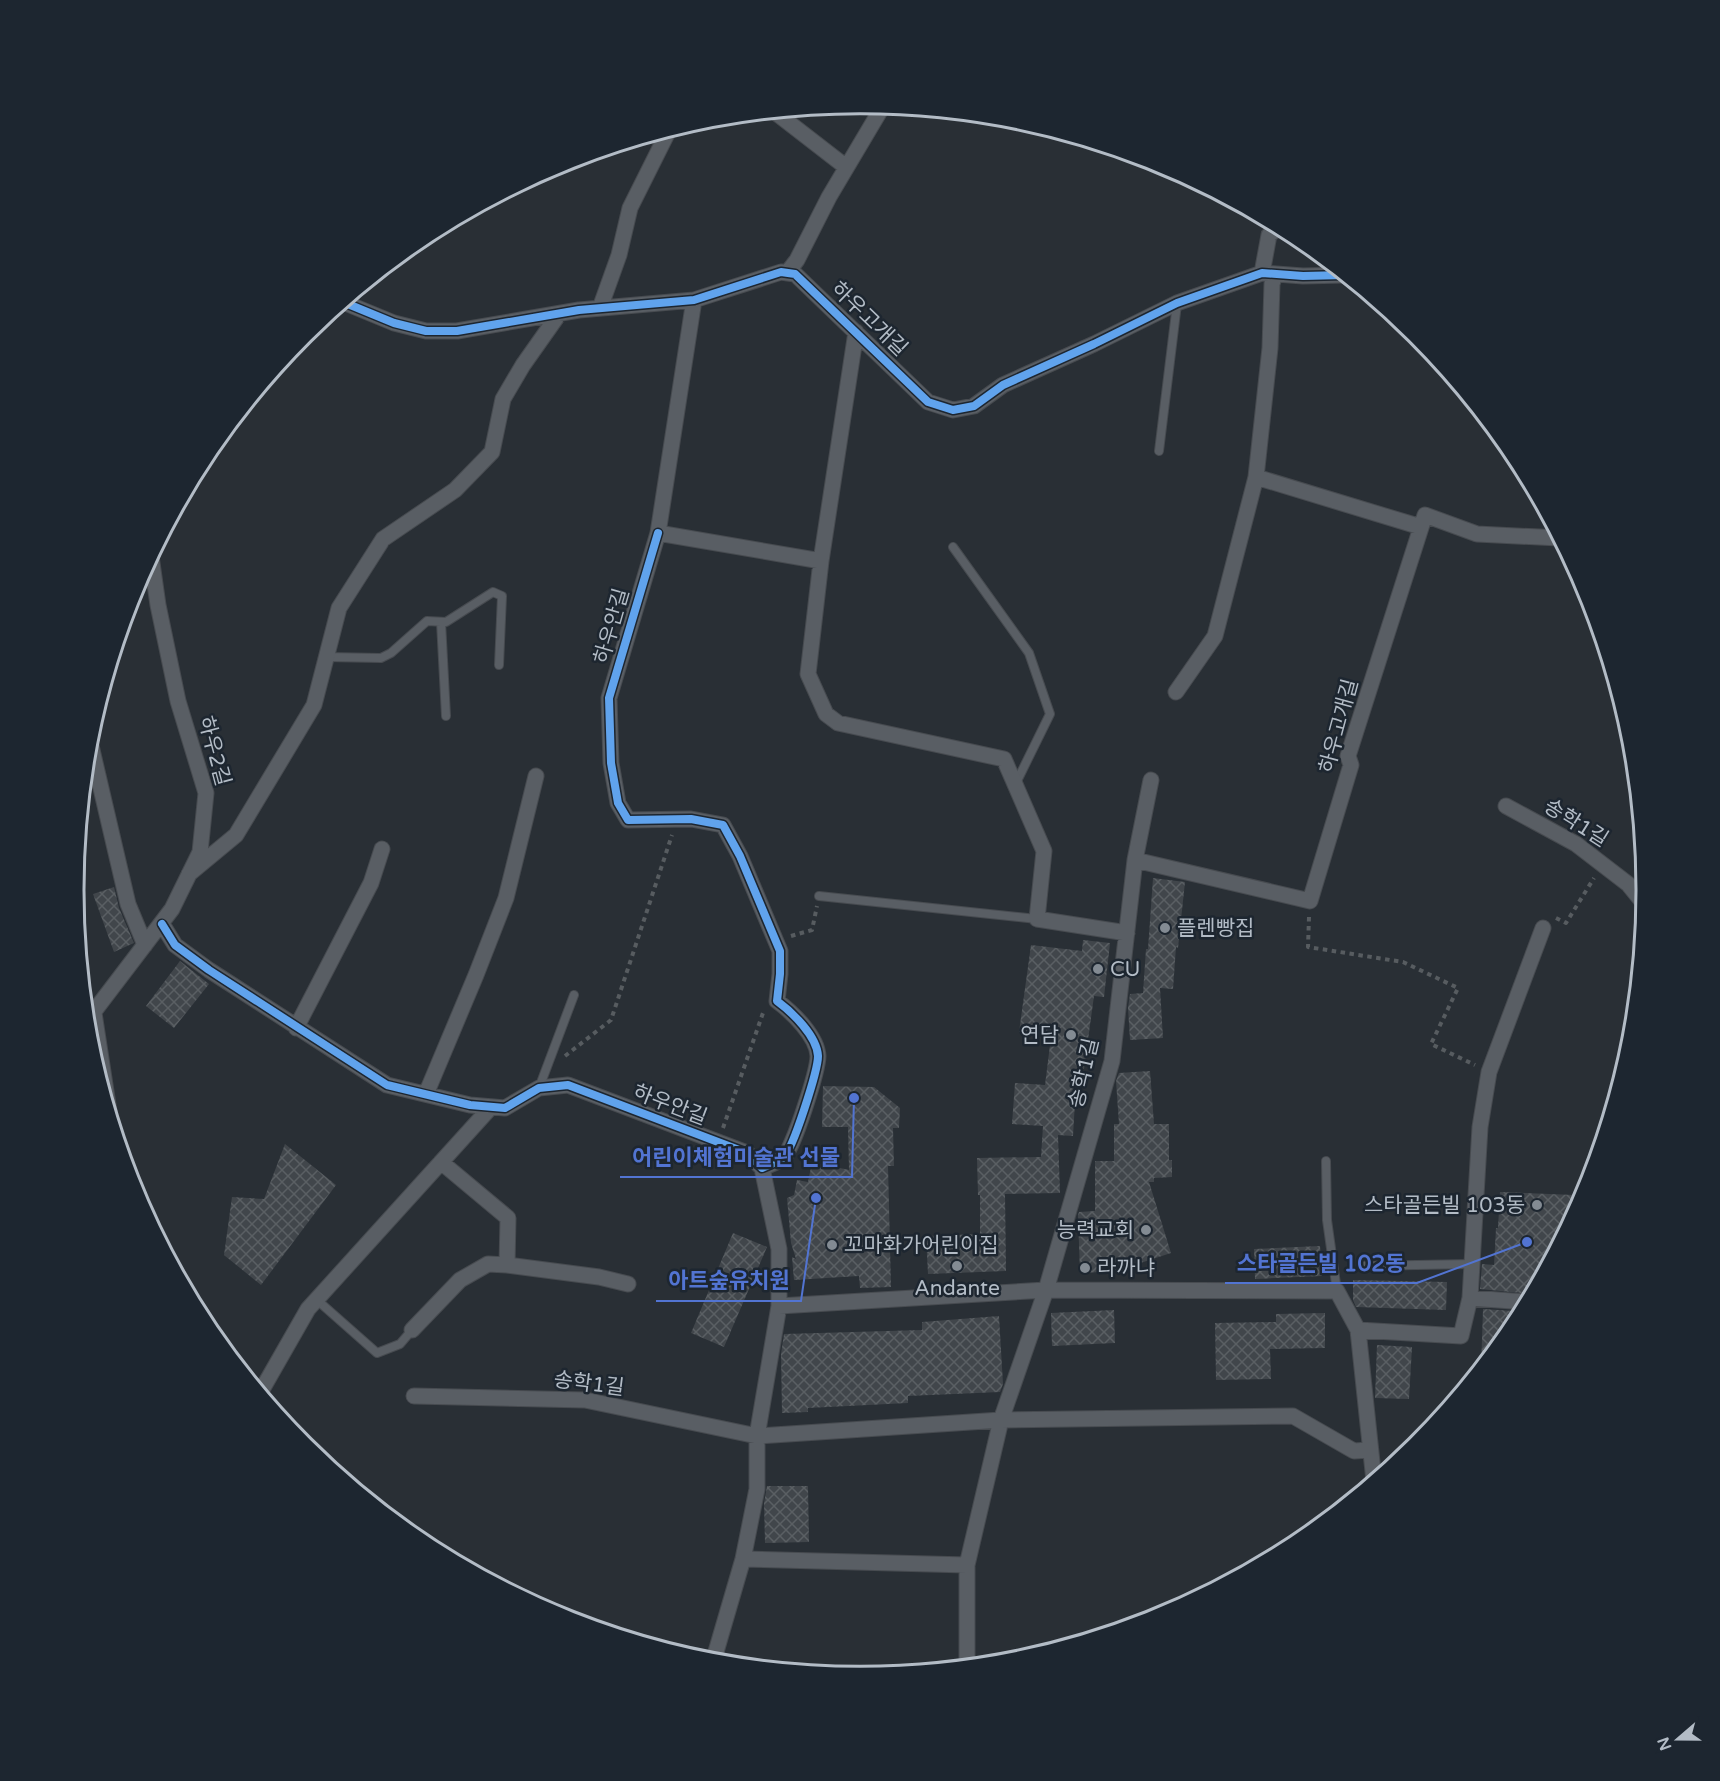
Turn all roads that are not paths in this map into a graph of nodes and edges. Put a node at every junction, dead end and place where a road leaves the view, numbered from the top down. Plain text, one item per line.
1 (879, 115) edge
2 (783, 119) edge
3 (664, 140) edge
4 (846, 167) junction
5 (1272, 233) edge
6 (787, 273) junction
7 (1269, 274) junction
8 (1332, 275) edge
9 (694, 300) junction
10 (1177, 303) junction
11 (350, 305) edge
12 (600, 308) junction
13 (560, 314) junction
14 (856, 332) junction
15 (1159, 451) dead end
16 (1256, 477) junction
17 (1421, 527) junction
18 (658, 533) junction
19 (1551, 538) edge
20 (953, 547) dead end
21 (821, 561) junction
22 (153, 571) edge
23 (441, 622) junction
24 (326, 657) junction
25 (499, 666) dead end
26 (1176, 692) dead end
27 (446, 716) dead end
28 (95, 763) edge
29 (536, 776) dead end
30 (1151, 780) dead end
31 (1015, 785) junction
32 (1506, 806) dead end
33 (382, 849) dead end
34 (1135, 860) junction
35 (189, 874) junction
36 (1636, 894) edge
37 (819, 896) road end
38 (1037, 919) junction
39 (162, 924) junction
40 (1543, 928) dead end
41 (1127, 933) junction
42 (146, 945) junction
43 (574, 996) dead end
44 (94, 1012) edge
45 (296, 1028) junction
46 (541, 1081) junction
47 (426, 1094) junction
48 (491, 1107) junction
49 (1326, 1161) dead end
50 (441, 1162) junction
51 (762, 1168) junction
52 (1472, 1264) junction
53 (507, 1265) junction
54 (1361, 1266) dead end
55 (628, 1284) dead end
56 (1046, 1290) junction
57 (1337, 1291) junction
58 (1470, 1298) junction
59 (317, 1300) junction
60 (1518, 1301) edge
61 (779, 1306) junction
62 (412, 1330) joint
63 (1358, 1330) junction
64 (264, 1386) edge
65 (414, 1396) dead end
66 (1001, 1420) junction
67 (757, 1436) junction
68 (1369, 1450) junction
69 (1373, 1473) edge
70 (743, 1558) junction
71 (967, 1565) junction
72 (716, 1653) edge
73 (967, 1659) edge

1 - 4 street
2 - 4 street
3 - 12 street
4 - 6 street
5 - 7 street
6 - 9 street
6 - 14 street, 하우고개길
7 - 8 street, 하우고개길
7 - 10 street, 하우고개길
7 - 16 street
9 - 12 street
9 - 18 street
10 - 14 street, 하우고개길
10 - 15 lane
11 - 13 street
12 - 13 street
13 - 24 street
14 - 21 street, 하우고개길
16 - 17 street
16 - 26 street
17 - 19 street
17 - 34 street, 하우고개길
18 - 21 street
18 - 51 street, 하우안길
20 - 31 lane
21 - 31 street, 하우고개길
22 - 35 street, 하우2길
23 - 24 lane
23 - 25 lane
23 - 27 lane
24 - 35 street
28 - 42 street
29 - 47 street
30 - 34 street, 송학1길
31 - 38 street
32 - 36 street, 송학1길
33 - 45 street
34 - 41 street, 송학1길
35 - 39 street, 하우2길
37 - 38 lane
38 - 41 street
39 - 42 street, 하우2길
39 - 45 street, 하우안길
40 - 52 street
41 - 56 street, 송학1길
42 - 44 street, 하우2길
43 - 46 lane
45 - 47 street, 하우안길
46 - 48 street, 하우안길
46 - 51 street, 하우안길
47 - 48 street, 하우안길
48 - 50 street
49 - 57 lane
50 - 53 street
50 - 59 street
51 - 61 street
52 - 54 lane
52 - 58 street
53 - 55 street
53 - 62 street
56 - 57 street
56 - 61 street
56 - 66 street, 송학1길
57 - 63 street
58 - 60 street
58 - 63 street
59 - 62 lane
59 - 64 street
61 - 67 street
63 - 68 street
65 - 67 street, 송학1길
66 - 67 street, 송학1길
66 - 68 street, 송학1길
66 - 71 street, 송학1길
67 - 70 street
68 - 69 street
70 - 71 street
70 - 72 street
71 - 73 street, 송학1길

